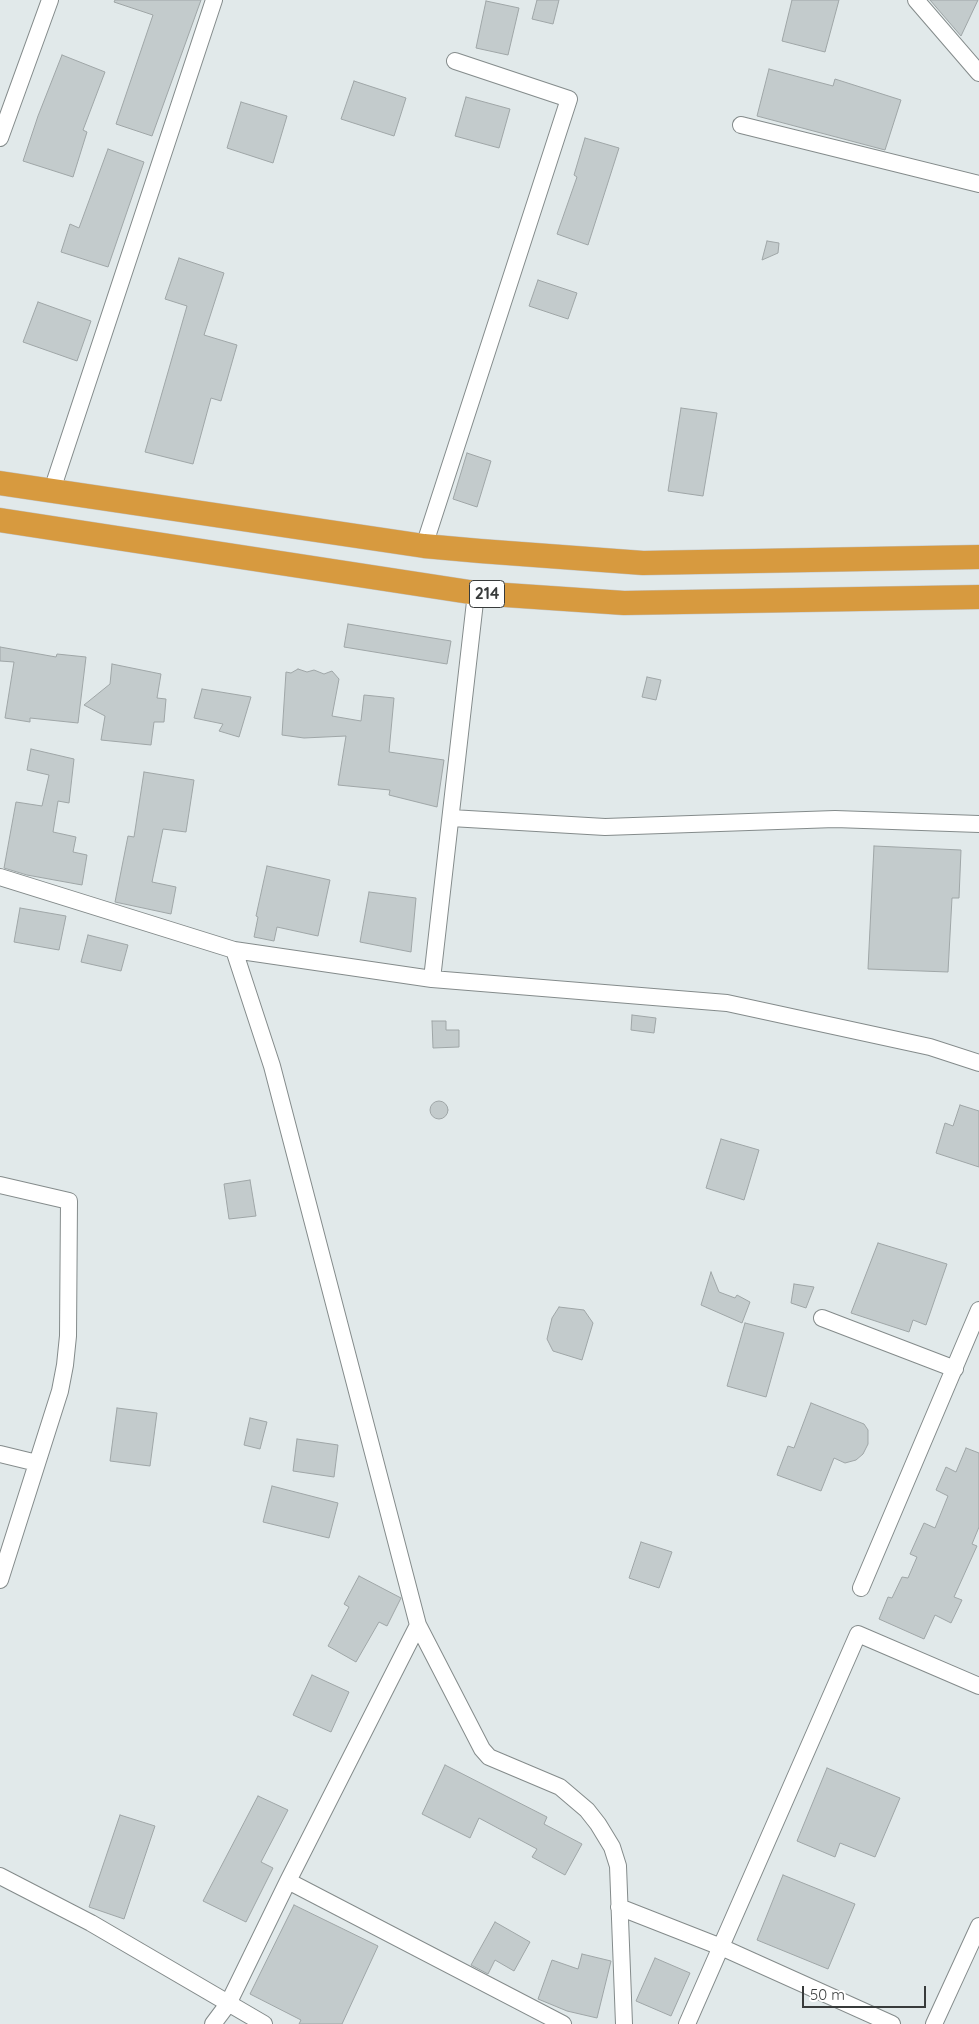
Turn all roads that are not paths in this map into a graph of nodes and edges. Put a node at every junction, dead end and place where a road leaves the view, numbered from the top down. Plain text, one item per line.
1 (50, 0) edge
2 (214, 0) edge
3 (916, 0) edge
4 (455, 61) dead end
5 (979, 73) edge
6 (741, 125) dead end
7 (0, 138) edge
8 (979, 184) edge
9 (0, 483) edge
10 (52, 490) junction
11 (0, 520) edge
12 (424, 546) junction
13 (979, 558) edge
14 (476, 593) junction
15 (979, 597) edge
16 (451, 818) junction
17 (979, 824) edge
18 (0, 877) edge
19 (234, 950) junction
20 (432, 979) junction
21 (979, 1063) edge
22 (0, 1185) edge
23 (979, 1310) edge
24 (822, 1318) dead end
25 (955, 1369) junction
26 (0, 1454) edge
27 (37, 1463) junction
28 (0, 1580) edge
29 (861, 1588) dead end
30 (418, 1625) junction
31 (979, 1686) edge
32 (0, 1876) edge
33 (288, 1881) junction
34 (619, 1907) junction
35 (979, 1926) edge
36 (721, 1947) junction
37 (228, 2004) junction
38 (213, 2024) edge
39 (264, 2024) edge
40 (563, 2024) edge
41 (624, 2024) edge
42 (686, 2024) edge
43 (892, 2024) edge
44 (934, 2024) edge

1 - 7 street
2 - 10 street
3 - 5 street
4 - 12 street
6 - 8 street
9 - 10 highway
10 - 12 highway
11 - 14 highway, 214
12 - 13 highway
14 - 15 highway, 214
14 - 16 street
16 - 17 street
16 - 20 street
18 - 19 street
19 - 20 street
19 - 30 street
20 - 21 street
22 - 27 street
23 - 25 street
24 - 25 street
25 - 29 street
26 - 27 street
27 - 28 street
30 - 33 street
30 - 34 street
31 - 36 street
32 - 37 street
33 - 37 street
33 - 40 street
34 - 36 street
34 - 41 street
35 - 44 street
36 - 42 street
36 - 43 street
37 - 38 street
37 - 39 street

